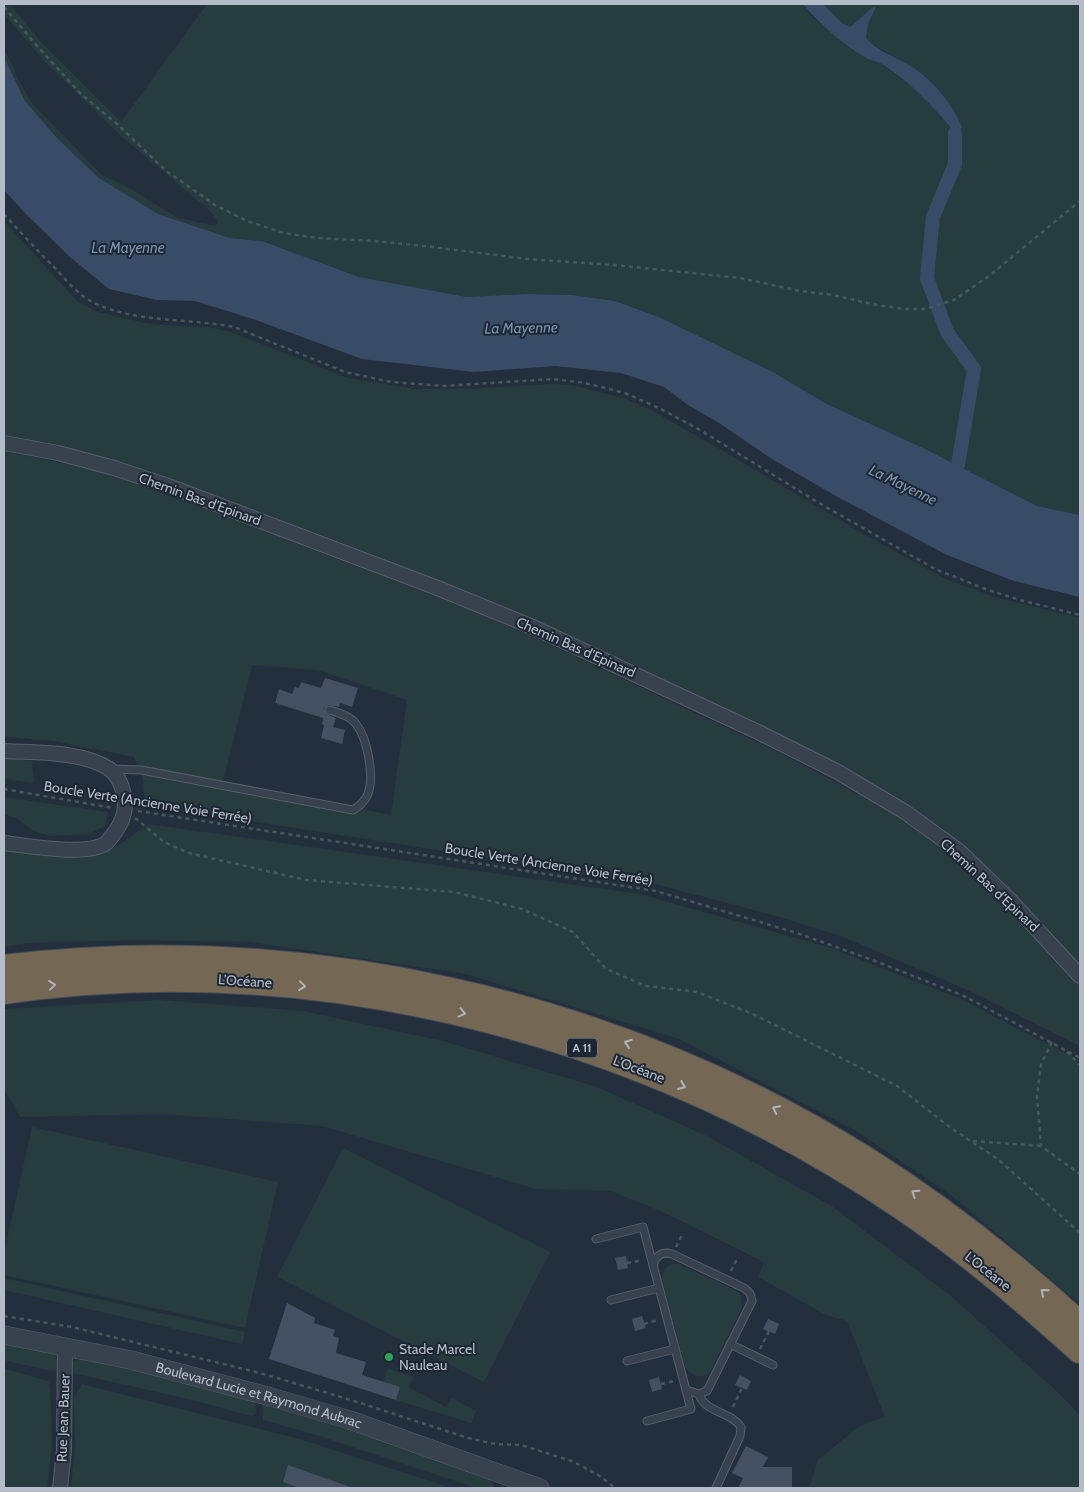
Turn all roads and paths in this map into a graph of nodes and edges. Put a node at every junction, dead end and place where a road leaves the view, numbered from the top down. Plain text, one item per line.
1 (4, 7) edge
2 (1080, 201) edge
3 (4, 214) edge
4 (4, 443) edge
5 (1080, 615) edge
6 (329, 710) dead end
7 (4, 751) edge
8 (109, 769) junction
9 (4, 789) edge
10 (125, 809) junction
11 (4, 843) edge
12 (4, 968) edge
13 (1080, 976) edge
14 (4, 991) edge
15 (1052, 1042) junction
16 (1065, 1049) junction
17 (1080, 1058) edge
18 (1080, 1065) edge
19 (971, 1141) junction
20 (1041, 1146) junction
21 (1080, 1174) edge
22 (683, 1232) dead end
23 (1080, 1233) edge
24 (596, 1239) dead end
25 (673, 1254) junction
26 (651, 1258) junction
27 (737, 1259) dead end
28 (628, 1263) dead end
29 (653, 1266) junction
30 (727, 1280) junction
31 (659, 1288) junction
32 (611, 1300) dead end
33 (4, 1316) edge
34 (667, 1318) junction
35 (644, 1324) dead end
36 (1080, 1325) edge
37 (769, 1331) dead end
38 (4, 1335) edge
39 (730, 1344) junction
40 (65, 1347) junction
41 (675, 1349) junction
42 (1080, 1350) edge
43 (756, 1357) junction
44 (628, 1361) dead end
45 (773, 1365) dead end
46 (742, 1388) dead end
47 (686, 1390) junction
48 (699, 1394) junction
49 (728, 1416) junction
50 (647, 1421) dead end
51 (507, 1482) edge
52 (60, 1488) edge
53 (540, 1488) edge
54 (615, 1488) edge
55 (716, 1488) edge

1 - 2 path
3 - 5 path
4 - 13 street, Chemin Bas d'Epinard
6 - 8 lane
7 - 8 street
8 - 10 street
9 - 10 path, Boucle Verte (Ancienne Voie Ferrée)
10 - 11 street
10 - 15 path, Boucle Verte (Ancienne Voie Ferrée)
10 - 19 path
36 -> 12 highway, L’Océane / A 11
14 -> 42 highway, L’Océane / A 11
15 - 16 path, Boucle Verte (Ancienne Voie Ferrée)
15 - 20 path
16 - 17 path, Boucle Verte (Ancienne Voie Ferrée)
16 - 18 path
19 - 20 path
19 - 23 path
20 - 21 path
22 - 25 path
24 - 26 lane
25 - 29 lane
25 - 30 lane
26 - 28 path
26 - 29 lane
27 - 30 path
29 - 31 lane
30 - 39 lane
31 - 32 lane
31 - 34 lane
33 - 54 path
34 - 35 path
34 - 41 lane
37 - 43 path
38 - 40 street, Boulevard Lucie et Raymond Aubrac
39 - 43 lane
39 - 48 lane
40 - 51 street, Boulevard Lucie et Raymond Aubrac
40 - 52 street, Rue Jean Bauer
41 - 44 lane
41 - 47 lane
43 - 45 lane
46 - 49 path
47 - 48 lane
47 - 50 lane
48 - 49 lane
49 - 55 lane
51 - 53 street, Boulevard Lucie et Raymond Aubrac

